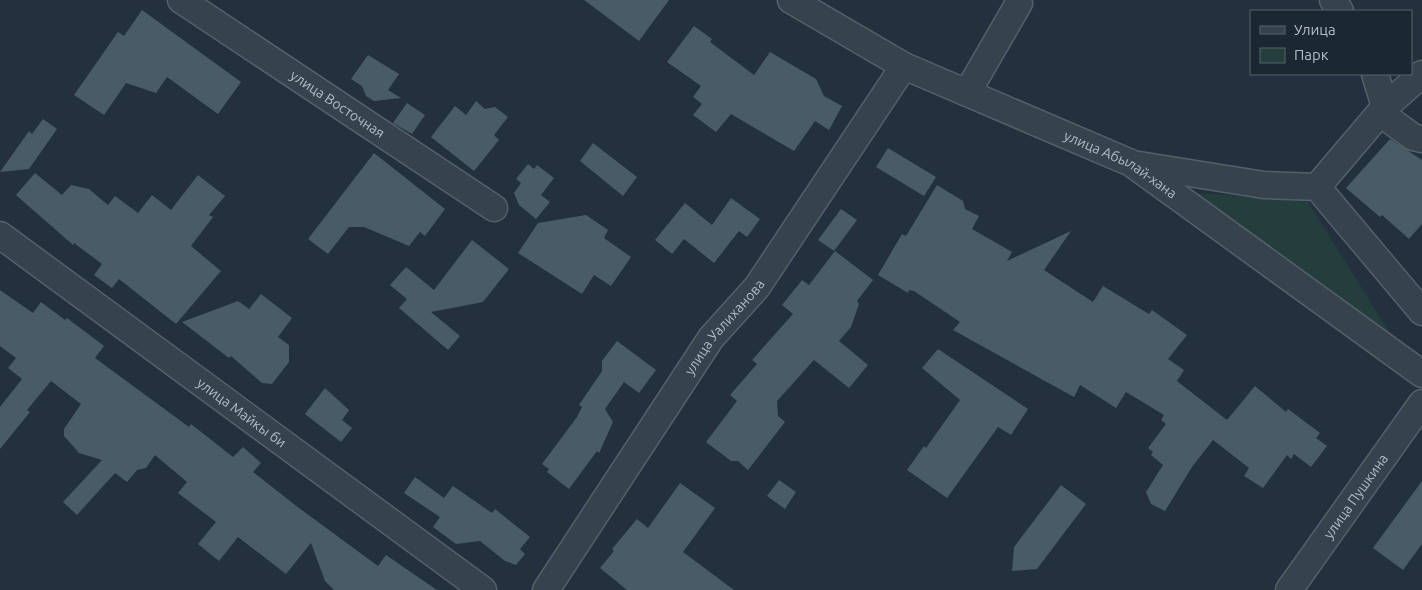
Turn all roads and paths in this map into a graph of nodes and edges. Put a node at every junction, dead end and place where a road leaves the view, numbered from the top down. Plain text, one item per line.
1 (181, 0) edge
2 (791, 0) edge
3 (1018, 0) edge
4 (904, 66) junction
5 (1422, 74) edge
6 (1375, 75) edge
7 (967, 93) junction
8 (1383, 110) junction
9 (1422, 139) edge
10 (1131, 163) junction
11 (1316, 187) junction
12 (494, 208) dead end
13 (0, 235) edge
14 (1422, 312) edge
15 (1422, 374) edge
16 (1422, 403) edge
17 (483, 590) edge
18 (546, 590) edge
19 (1288, 590) edge

1 - 12 street, улица Восточная
2 - 4 street, улица Абылай-хана
3 - 7 street
4 - 7 street, улица Абылай-хана
4 - 18 street, улица Уалиханова
5 - 8 street
6 - 8 street
7 - 10 street, улица Абылай-хана
8 - 9 street
8 - 11 street
10 - 11 street
10 - 15 street, улица Абылай-хана
11 - 14 street
13 - 17 street, улица Майкы би
16 - 19 street, улица Пушкина

